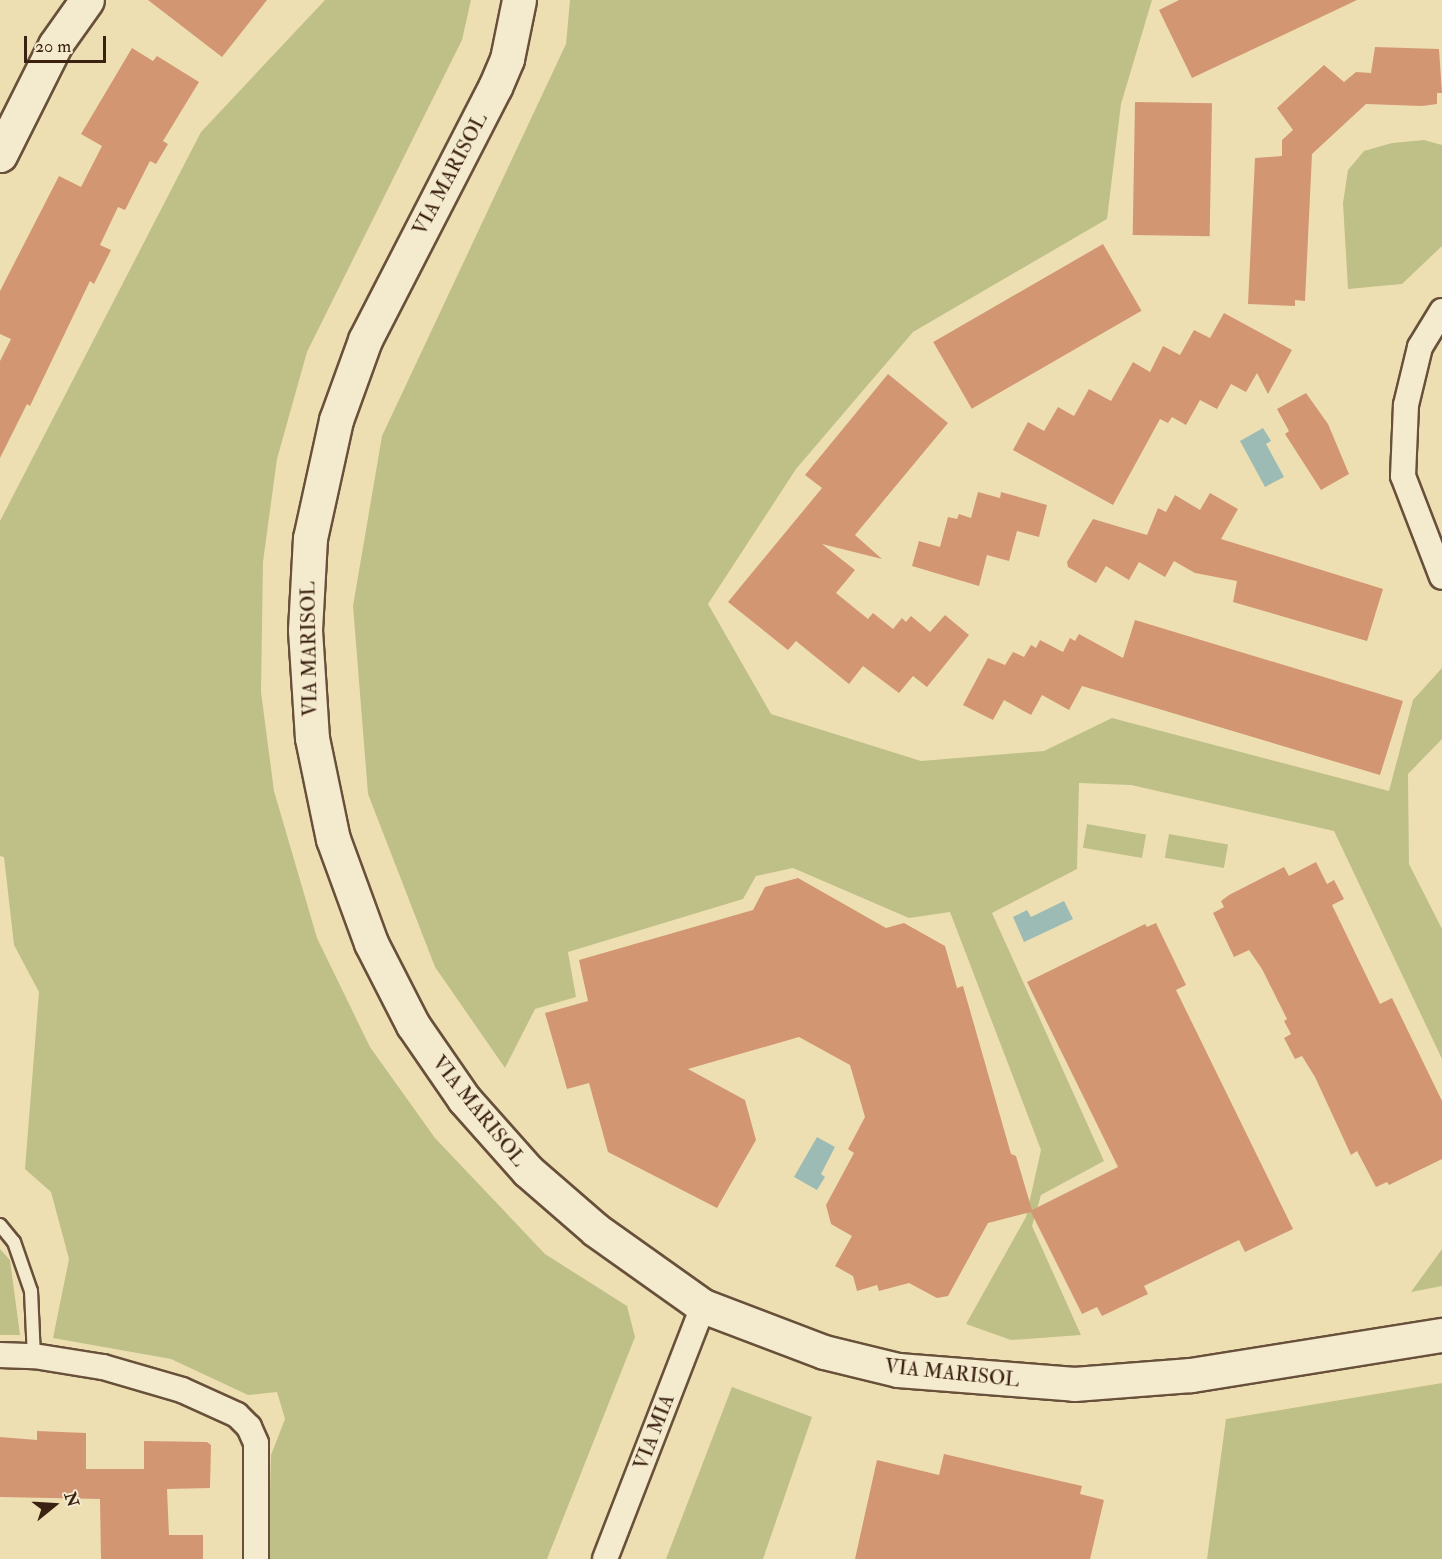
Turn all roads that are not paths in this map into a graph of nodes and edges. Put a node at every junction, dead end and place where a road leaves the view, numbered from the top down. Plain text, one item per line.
1 (87, 0) edge
2 (519, 0) edge
3 (0, 155) edge
4 (1442, 311) edge
5 (1442, 577) edge
6 (0, 1224) edge
7 (703, 1306) junction
8 (1442, 1335) edge
9 (0, 1355) edge
10 (34, 1356) junction
11 (256, 1559) edge
12 (606, 1559) edge

1 - 3 street
2 - 7 street, VIA MARISOL
4 - 5 street
6 - 10 lane
7 - 8 street, VIA MARISOL
7 - 12 street, VIA MIA
9 - 10 street
10 - 11 street

